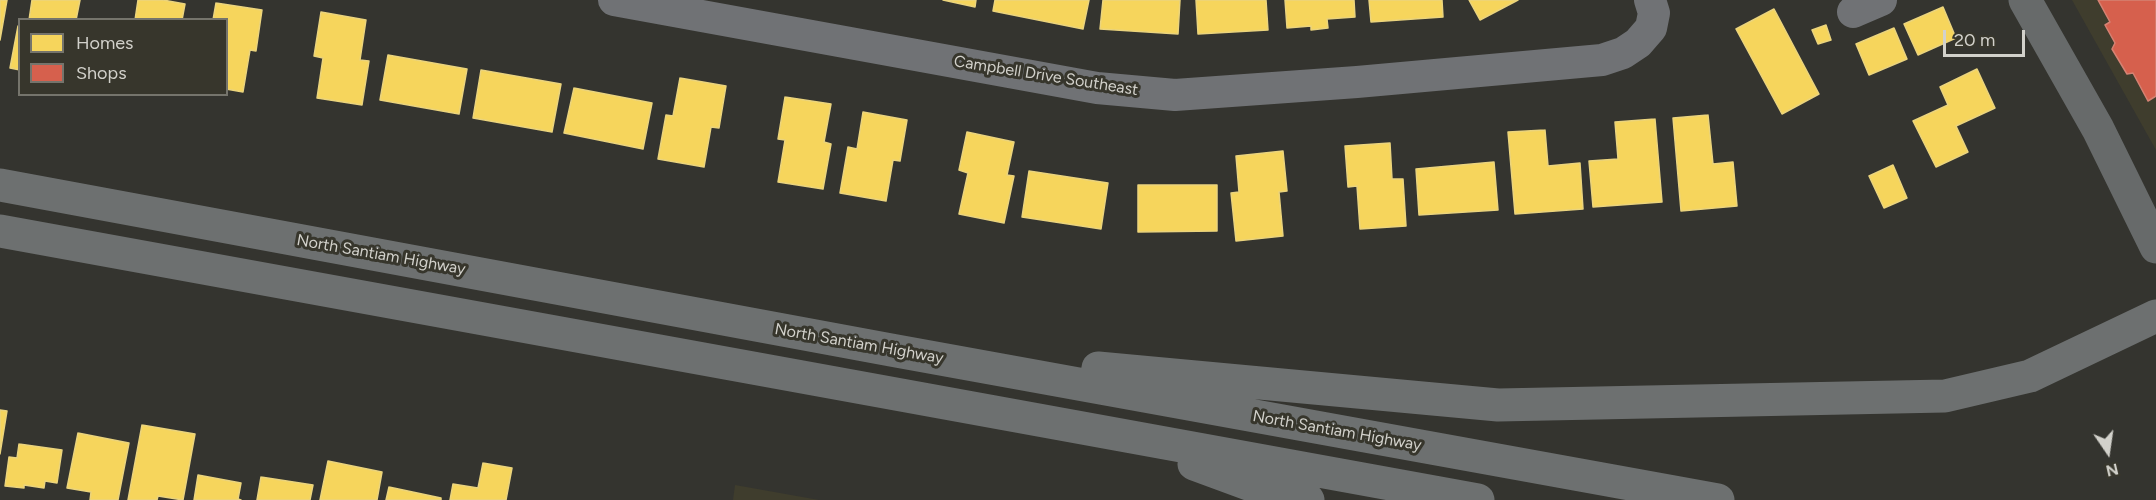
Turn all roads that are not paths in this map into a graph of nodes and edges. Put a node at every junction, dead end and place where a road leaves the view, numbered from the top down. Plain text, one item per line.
1 (614, 0) edge
2 (1881, 0) edge
3 (2025, 0) edge
4 (1853, 12) dead end
5 (1650, 14) edge
6 (0, 185) edge
7 (0, 231) edge
8 (2156, 248) edge
9 (2156, 316) edge
10 (891, 350) junction
11 (1111, 433) junction
12 (1308, 500) edge
13 (1478, 500) edge
14 (1718, 500) edge

1 - 5 street, Campbell Drive Southeast
2 - 4 street
3 - 8 main road
6 - 10 highway, North Santiam Highway
7 - 11 highway
9 - 10 highway
10 - 14 highway, North Santiam Highway
11 - 12 highway
11 - 13 highway

